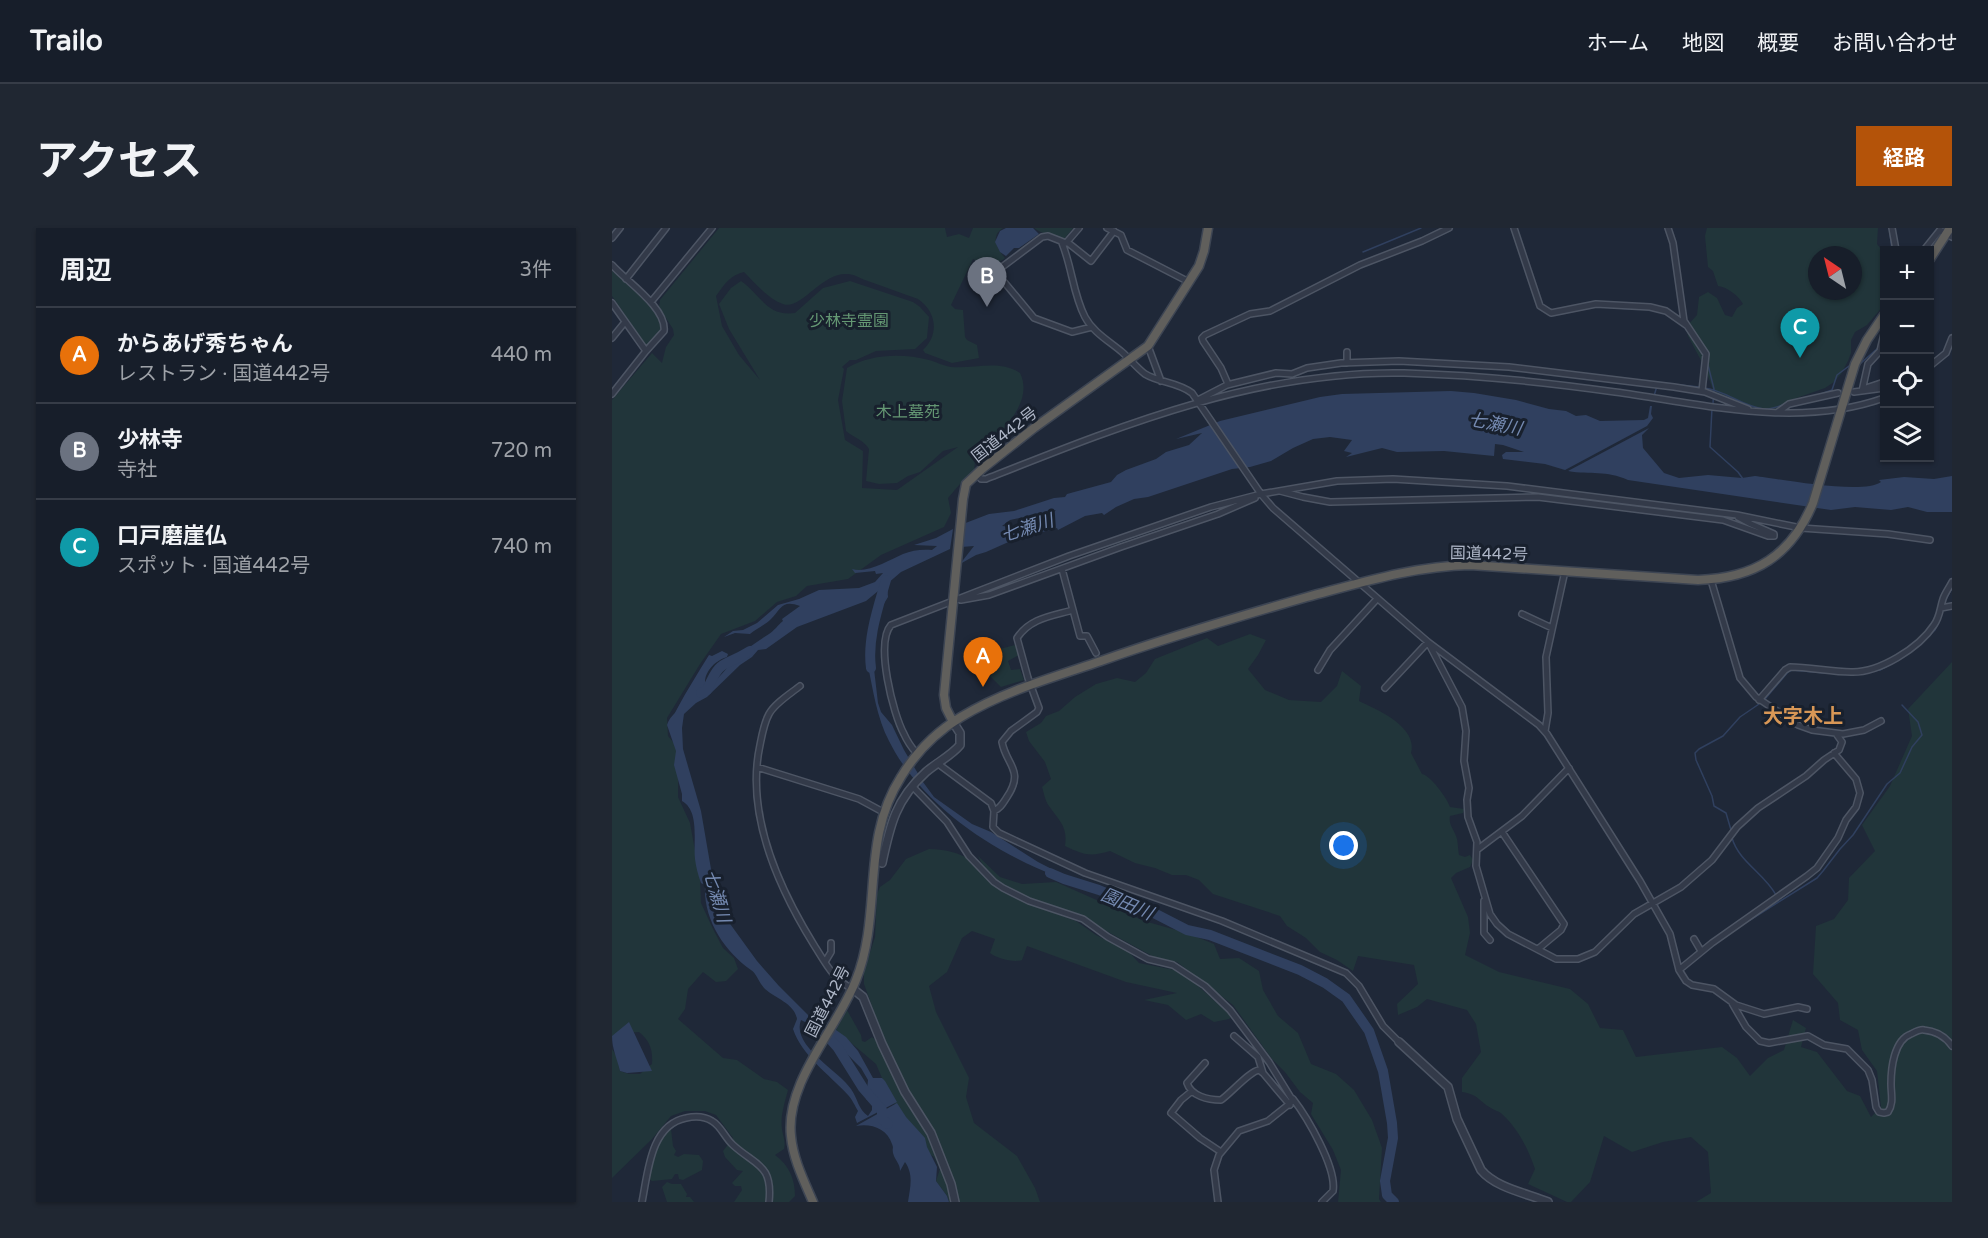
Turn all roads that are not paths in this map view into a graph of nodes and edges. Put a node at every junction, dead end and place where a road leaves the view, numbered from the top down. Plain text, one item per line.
1 (620, 228) edge
2 (666, 228) edge
3 (712, 228) edge
4 (1079, 228) edge
5 (1107, 228) edge
6 (1208, 228) edge
7 (1449, 228) edge
8 (1514, 228) edge
9 (1668, 228) edge
10 (1892, 228) edge
11 (1114, 231) junction
12 (1950, 233) edge
13 (612, 238) edge
14 (1065, 243) junction
15 (1895, 246) edge
16 (1927, 246) edge
17 (1934, 253) edge
18 (612, 265) edge
19 (626, 279) junction
20 (1189, 282) junction
21 (651, 302) junction
22 (612, 303) edge
23 (1880, 320) edge
24 (625, 322) junction
25 (1686, 325) junction
26 (1092, 327) junction
27 (612, 338) edge
28 (1952, 338) edge
29 (1148, 346) junction
30 (646, 351) junction
31 (1880, 351) edge
32 (1347, 352) dead end
33 (1130, 360) junction
34 (1934, 362) edge
35 (1347, 363) junction
36 (1161, 381) junction
37 (1880, 383) edge
38 (1228, 384) junction
39 (1880, 389) edge
40 (1702, 391) junction
41 (1862, 391) junction
42 (1854, 392) dead end
43 (1838, 393) dead end
44 (612, 394) edge
45 (1880, 399) edge
46 (1200, 403) junction
47 (1754, 412) junction
48 (1778, 412) junction
49 (1840, 413) junction
50 (976, 474) junction
51 (1280, 490) junction
52 (1259, 491) junction
53 (1737, 515) junction
54 (1801, 528) junction
55 (1930, 540) dead end
56 (1062, 569) junction
57 (1565, 571) junction
58 (1711, 580) junction
59 (1952, 582) edge
60 (1359, 583) junction
61 (1377, 599) junction
62 (954, 600) junction
63 (1941, 608) junction
64 (1951, 608) edge
65 (1073, 610) junction
66 (1522, 614) dead end
67 (1552, 628) junction
68 (1428, 642) junction
69 (1096, 652) dead end
70 (1318, 670) dead end
71 (1030, 686) junction
72 (800, 687) dead end
73 (1384, 688) dead end
74 (1760, 700) junction
75 (953, 722) junction
76 (1881, 722) dead end
77 (1545, 731) junction
78 (1837, 735) junction
79 (1834, 753) junction
80 (916, 755) junction
81 (937, 763) junction
82 (757, 767) junction
83 (1569, 768) junction
84 (912, 786) junction
85 (994, 811) junction
86 (883, 812) junction
87 (1502, 832) junction
88 (1478, 849) junction
89 (882, 863) dead end
90 (1484, 894) junction
91 (1652, 903) junction
92 (1694, 939) dead end
93 (1490, 940) dead end
94 (831, 943) dead end
95 (1538, 949) junction
96 (1701, 951) junction
97 (825, 962) junction
98 (1679, 970) junction
99 (853, 989) junction
100 (1732, 1002) junction
101 (1807, 1009) dead end
102 (1234, 1036) dead end
103 (1399, 1042) joint
104 (1952, 1046) edge
105 (1205, 1063) dead end
106 (1263, 1072) junction
107 (1192, 1091) junction
108 (1292, 1098) junction
109 (1290, 1105) junction
110 (1221, 1152) junction
111 (642, 1202) edge
112 (770, 1202) edge
113 (813, 1202) edge
114 (956, 1202) edge
115 (1218, 1202) edge
116 (1322, 1202) edge
117 (1545, 1202) edge

1 - 13 street
2 - 19 street
3 - 21 street
4 - 14 street
5 - 11 street
6 - 20 highway, 国道442号
7 - 38 street
8 - 25 street
9 - 25 street
10 - 15 street
11 - 14 street
11 - 20 street
12 - 16 street
12 - 17 highway
14 - 26 street
14 - 26 street
18 - 19 street
19 - 21 street
20 - 29 highway, 国道442号
21 - 30 street
22 - 24 street
23 - 49 highway, 国道442号
24 - 27 street
24 - 30 street
25 - 40 street
26 - 33 street
28 - 34 street
29 - 33 highway, 国道442号
29 - 36 street
30 - 44 street
31 - 41 street
32 - 35 street
33 - 36 street
33 - 50 highway, 国道442号
35 - 38 street
35 - 40 street
36 - 46 street
37 - 41 street
38 - 46 street
39 - 41 street
40 - 47 street
41 - 42 street
43 - 48 street
45 - 49 street
46 - 47 street
46 - 50 street
46 - 52 street
47 - 48 street
48 - 49 street
49 - 54 highway, 国道442号
50 - 62 highway, 国道442号
51 - 52 street
51 - 53 street
51 - 53 street
52 - 56 street
52 - 60 street
52 - 62 street
53 - 54 street
54 - 55 street
54 - 58 highway, 国道442号
56 - 62 street
56 - 65 street
57 - 58 highway, 国道442号
57 - 60 highway, 国道442号
57 - 67 street
58 - 74 street
59 - 63 street
60 - 61 street
60 - 71 highway, 国道442号
61 - 68 street
61 - 70 street
62 - 75 highway, 国道442号
62 - 80 street
63 - 64 street
63 - 74 street
65 - 69 street
65 - 71 street
66 - 67 street
67 - 77 street
68 - 73 street
68 - 77 street
68 - 88 street
71 - 75 highway, 国道442号
71 - 85 street
72 - 82 street
74 - 78 street
75 - 80 highway, 国道442号
75 - 81 street
76 - 78 street
77 - 83 street
78 - 79 street
79 - 91 street
79 - 96 street
80 - 86 highway, 国道442号
81 - 84 street
81 - 85 street
82 - 86 street
82 - 97 street
83 - 87 street
83 - 91 street
84 - 89 street
84 - 108 street
85 - 103 street
86 - 99 highway, 国道442号
87 - 88 street
87 - 95 street
88 - 90 street
90 - 93 street
90 - 95 street
91 - 95 street
91 - 98 street
92 - 96 street
94 - 97 street
96 - 98 street
97 - 99 street
98 - 100 street
99 - 113 highway, 国道442号
99 - 114 street
100 - 101 street
100 - 104 street
102 - 106 street
103 - 117 street
105 - 107 street
106 - 107 street
106 - 109 street
107 - 110 street
108 - 109 street
108 - 116 street
109 - 110 street
110 - 115 street
111 - 112 street

